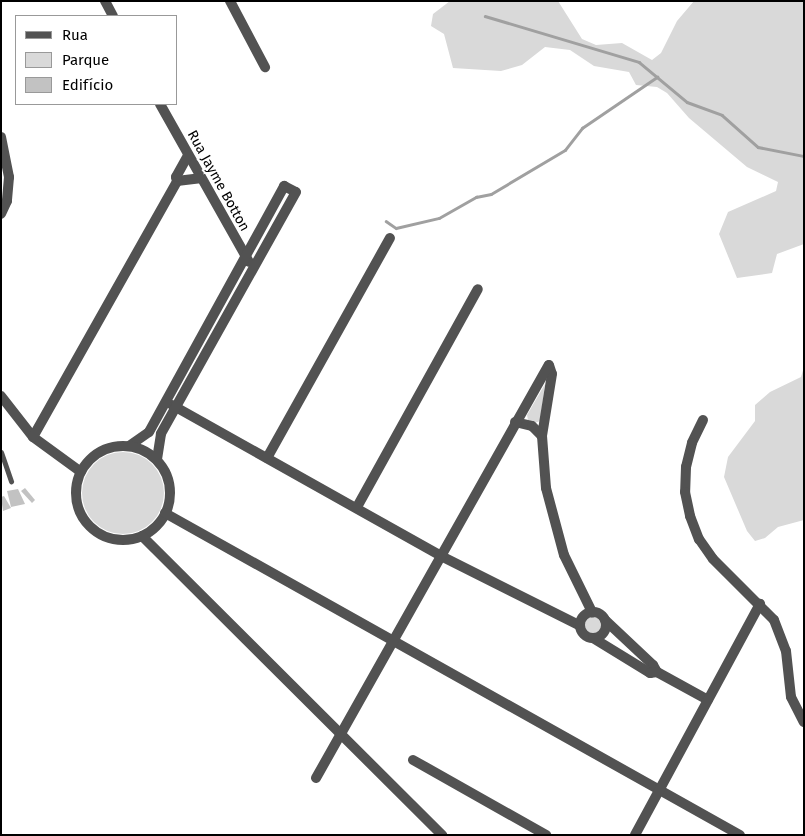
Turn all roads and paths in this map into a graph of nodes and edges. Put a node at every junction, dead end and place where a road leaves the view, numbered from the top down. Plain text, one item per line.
1 (105, 1) edge
2 (230, 1) edge
3 (112, 15) edge
4 (266, 67) dead end
5 (161, 105) edge
6 (1, 137) edge
7 (188, 155) junction
8 (200, 178) junction
9 (177, 181) junction
10 (1, 214) edge
11 (390, 238) dead end
12 (245, 258) junction
13 (256, 267) junction
14 (478, 289) dead end
15 (1, 396) edge
16 (167, 401) junction
17 (176, 408) junction
18 (703, 420) dead end
19 (515, 422) junction
20 (542, 436) junction
21 (33, 437) junction
22 (129, 446) junction
23 (1, 452) edge
24 (267, 458) junction
25 (157, 460) junction
26 (81, 472) junction
27 (11, 481) dead end
28 (357, 507) junction
29 (165, 514) junction
30 (142, 536) junction
31 (442, 556) junction
32 (760, 604) junction
33 (592, 612) junction
34 (605, 620) junction
35 (579, 625) junction
36 (593, 638) junction
37 (392, 643) junction
38 (657, 672) junction
39 (708, 700) junction
40 (804, 722) edge
41 (341, 734) junction
42 (413, 760) dead end
43 (316, 778) dead end
44 (659, 790) junction
45 (442, 835) edge
46 (546, 835) edge
47 (635, 835) edge
48 (740, 835) edge

1 - 3 street
2 - 4 street
5 - 7 street, Rua Jayme Botton
6 - 10 street
7 - 8 street, Rua Jayme Botton
7 - 9 street
8 - 9 street
8 - 12 street, Rua Jayme Botton
9 - 21 street
11 - 24 street
12 - 13 street, Rua Jayme Botton
12 - 13 street
12 - 16 street
13 - 17 street
14 - 28 street
15 - 21 street
16 - 17 street
16 - 22 street
17 - 24 street
17 - 25 street
18 - 32 street
19 - 20 street
19 - 20 street
19 - 31 street
20 - 33 street
21 - 26 street
22 - 25 street
22 - 26 street
23 - 27 lane
24 - 28 street
25 - 29 street
26 - 30 street
28 - 31 street
29 - 30 street
29 - 37 street
30 - 41 street
31 - 35 street
31 - 37 street
32 - 39 street
32 - 40 street
33 - 34 street
33 - 35 street
34 - 36 street
34 - 38 street
35 - 36 street
36 - 38 street
37 - 41 street
37 - 44 street
38 - 39 street
39 - 44 street
41 - 43 street
41 - 45 street
42 - 46 street
44 - 47 street
44 - 48 street

